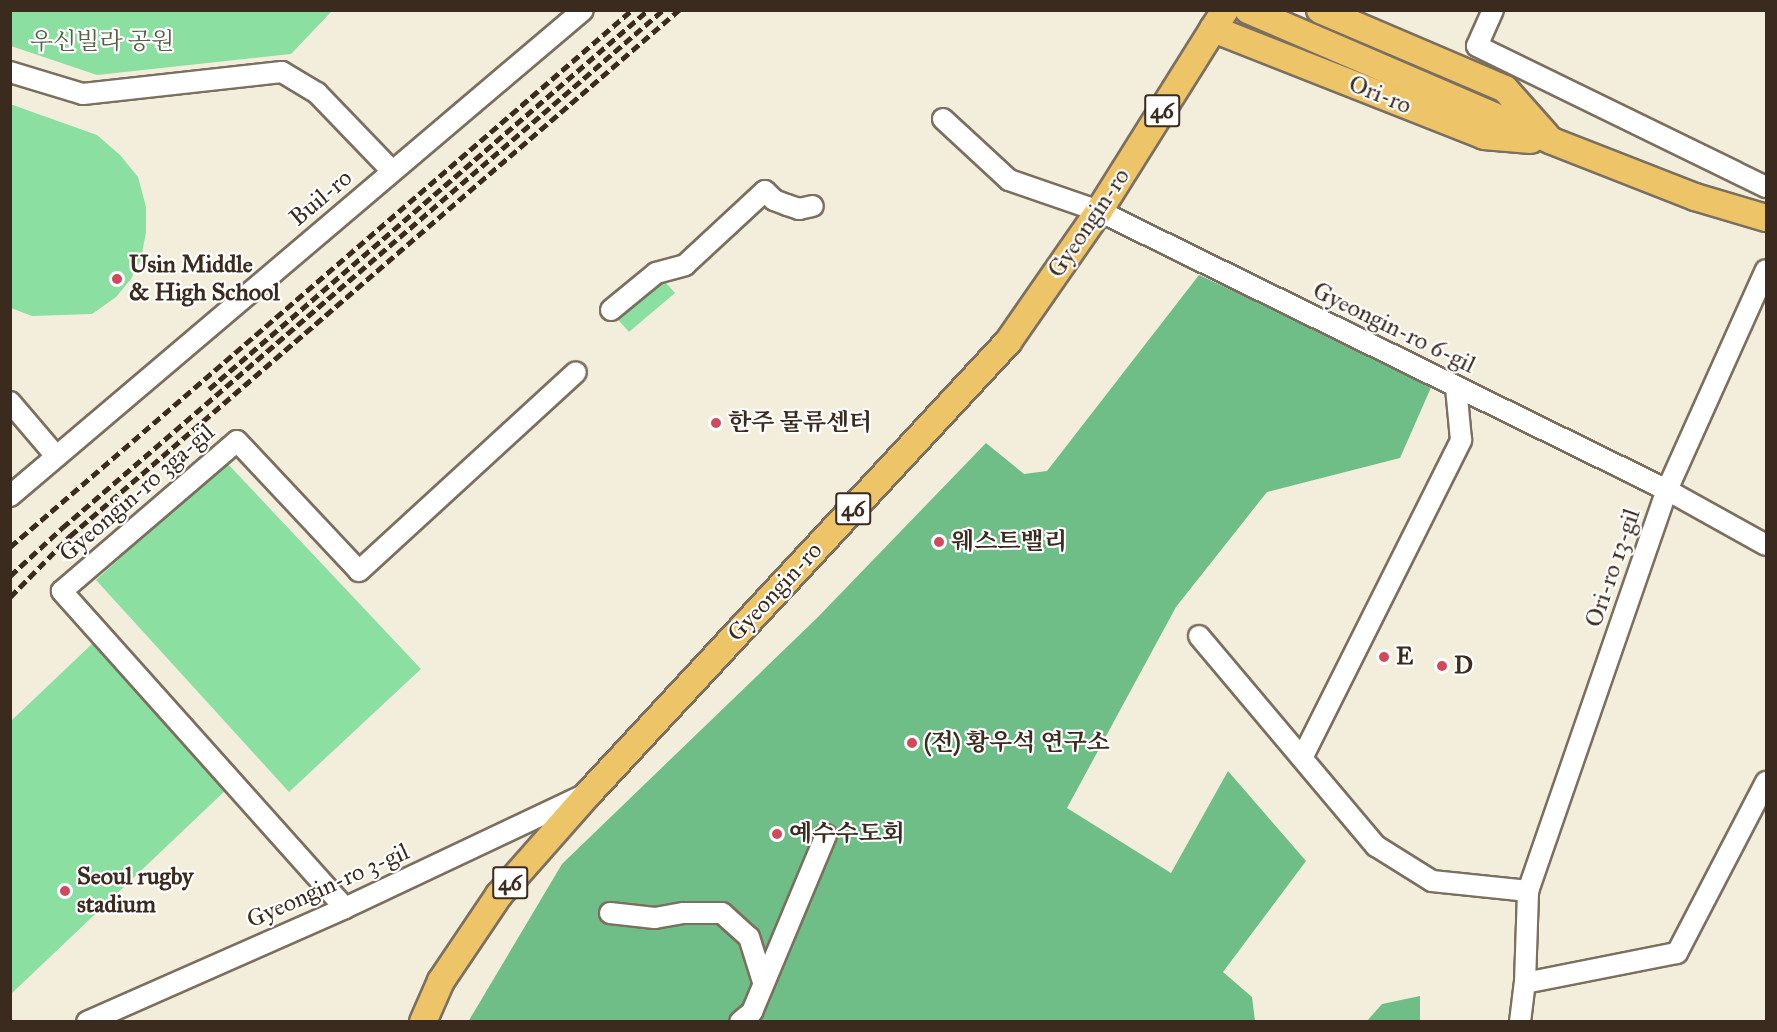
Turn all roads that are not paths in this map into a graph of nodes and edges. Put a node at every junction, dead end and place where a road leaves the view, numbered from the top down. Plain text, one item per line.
1 (583, 10) edge
2 (1248, 10) edge
3 (1320, 10) edge
4 (1493, 10) edge
5 (1219, 20) edge
6 (10, 72) edge
7 (943, 119) dead end
8 (1552, 141) junction
9 (392, 171) junction
10 (1767, 187) edge
11 (813, 206) dead end
12 (1099, 211) junction
13 (1766, 217) edge
14 (1767, 270) edge
15 (611, 310) dead end
16 (576, 372) dead end
17 (1456, 387) junction
18 (10, 402) edge
19 (56, 456) junction
20 (1667, 490) junction
21 (10, 496) edge
22 (1767, 545) edge
23 (1199, 636) dead end
24 (1302, 758) junction
25 (1767, 782) edge
26 (589, 793) junction
27 (826, 835) dead end
28 (1528, 891) junction
29 (345, 908) junction
30 (610, 912) dead end
31 (763, 982) junction
32 (1525, 983) junction
33 (87, 1022) edge
34 (423, 1022) edge
35 (740, 1022) edge
36 (1520, 1022) edge

1 - 9 street, Buil-ro
2 - 8 main road, Ori-ro
3 - 8 main road, Ori-ro
4 - 10 street
5 - 8 main road, Ori-ro
5 - 12 main road, Gyeongin-ro / 46
6 - 9 street
7 - 12 street, Gyeongin-ro 6-gil
8 - 13 main road, Ori-ro
9 - 19 street, Buil-ro
11 - 15 street
12 - 17 street, Gyeongin-ro 6-gil
12 - 26 main road, Gyeongin-ro / 46
14 - 20 street, Ori-ro 13-gil
16 - 29 street, Gyeongin-ro 3ga-gil
17 - 20 street, Gyeongin-ro 6-gil
17 - 24 street
18 - 19 street
19 - 21 street, Buil-ro
20 - 22 street, Gyeongin-ro 6-gil
20 - 28 street, Ori-ro 13-gil
23 - 24 street
24 - 28 street
25 - 32 street
26 - 29 street, Gyeongin-ro 3-gil
26 - 34 main road, Gyeongin-ro / 46
27 - 31 street
28 - 32 street, Ori-ro 13-gil
29 - 33 street, Gyeongin-ro 3-gil
30 - 31 street
31 - 35 street
32 - 36 street, Ori-ro 13-gil

